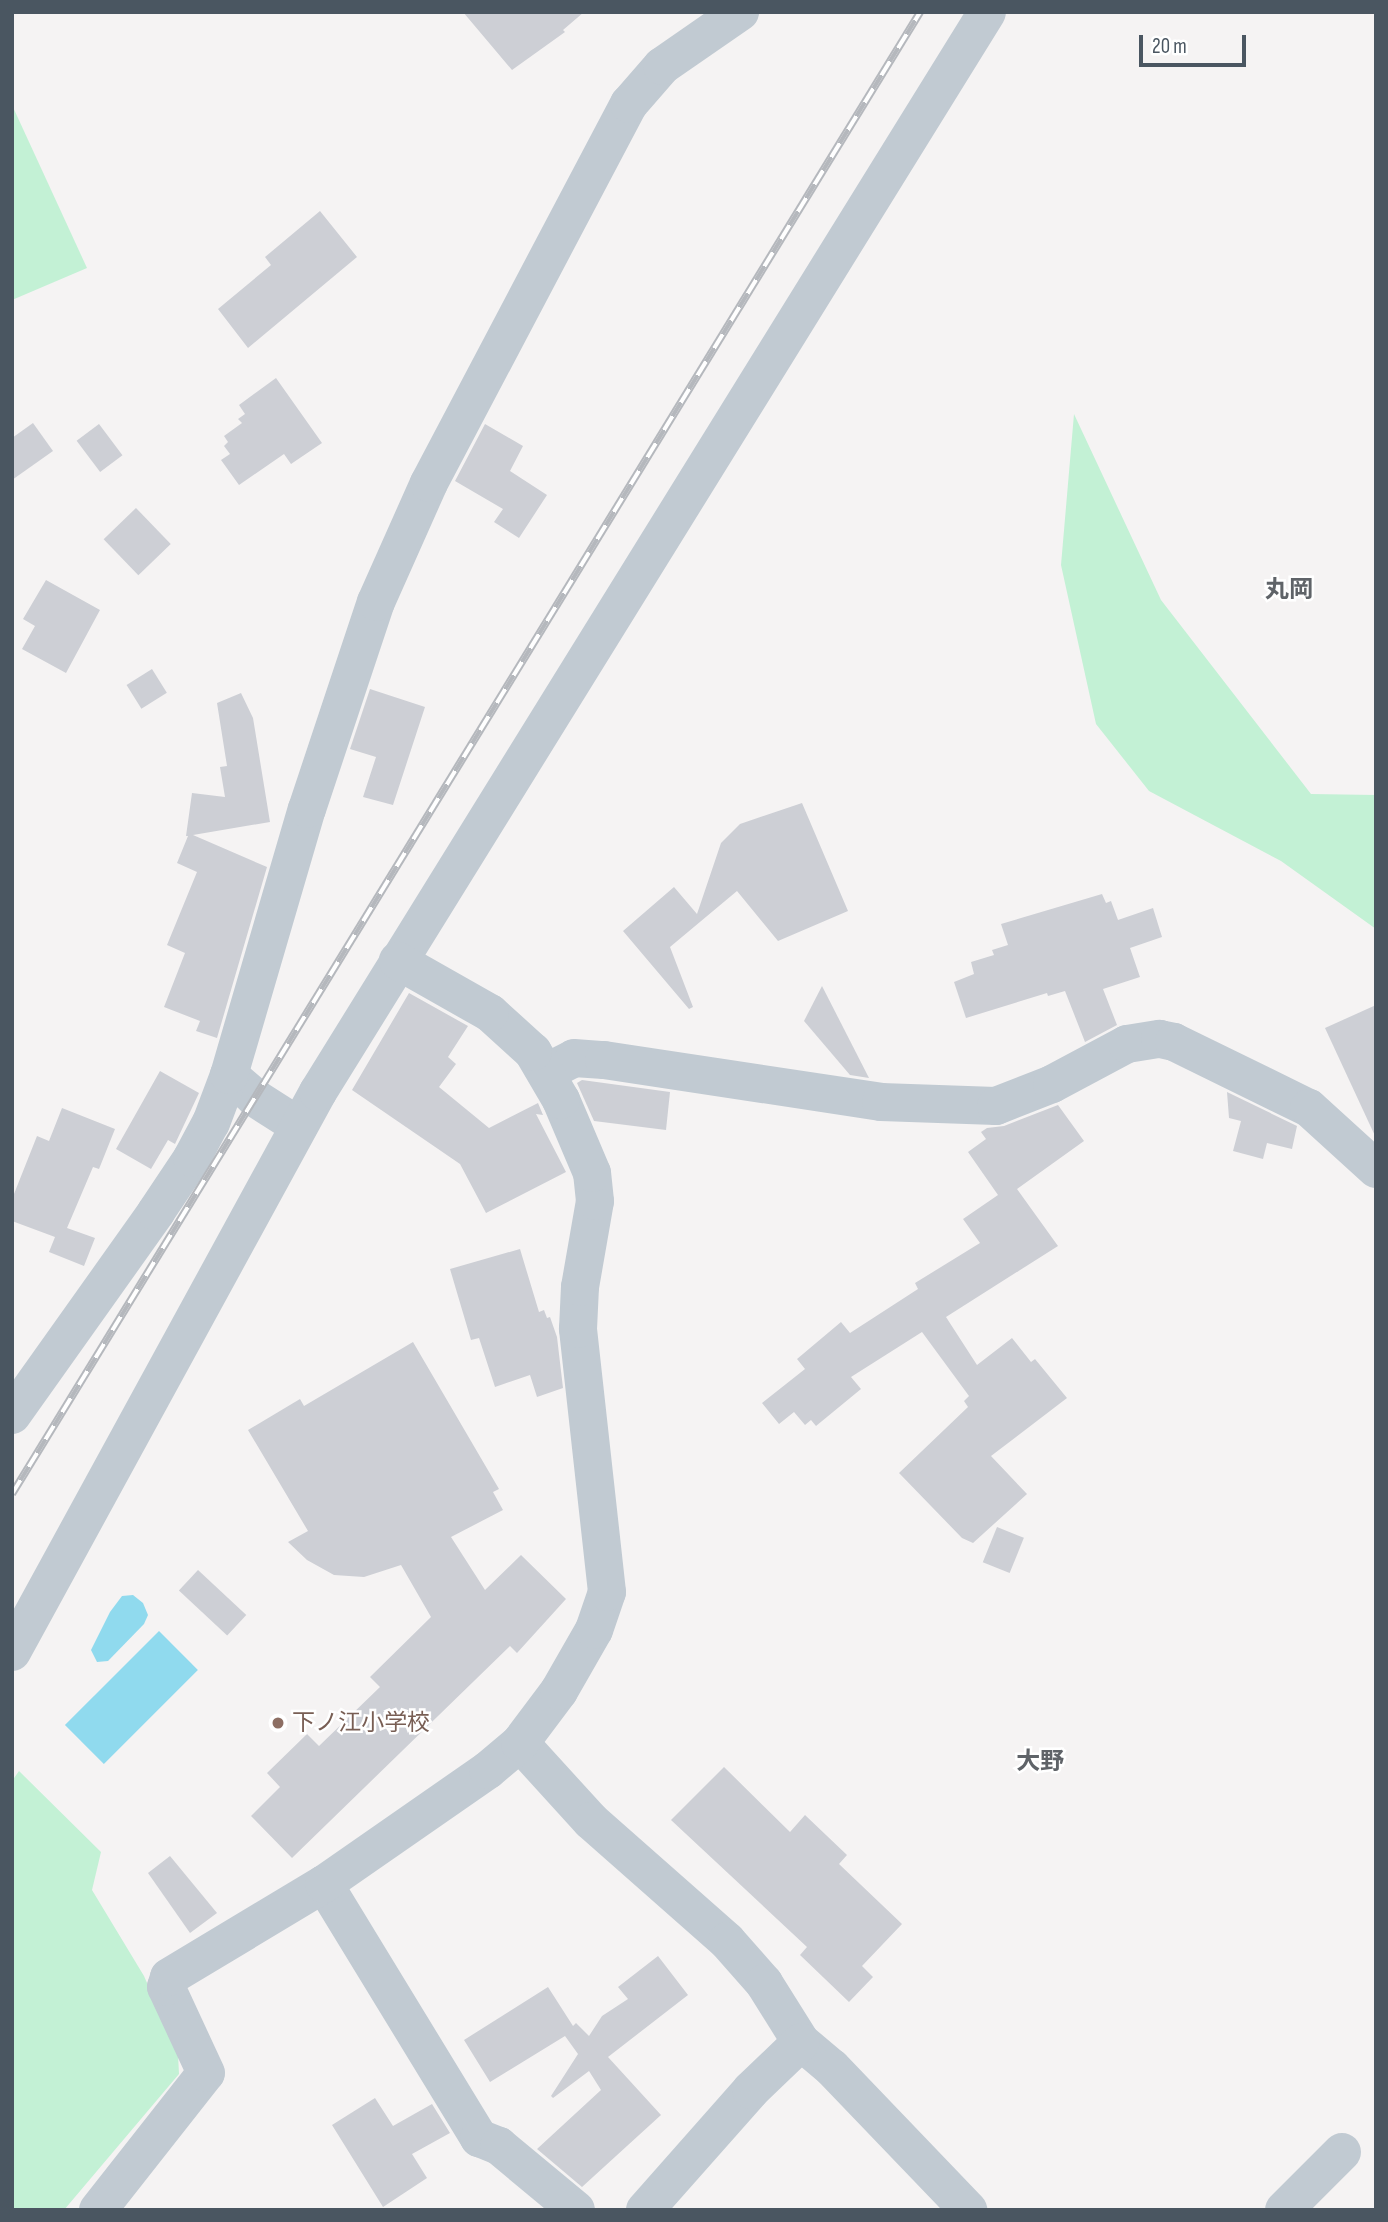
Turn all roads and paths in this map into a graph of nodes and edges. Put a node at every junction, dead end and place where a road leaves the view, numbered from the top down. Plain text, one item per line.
1 (740, 12) edge
2 (987, 12) edge
3 (398, 961) junction
4 (547, 1072) junction
5 (229, 1075) junction
6 (299, 1126) junction
7 (1376, 1170) edge
8 (12, 1415) edge
9 (12, 1653) edge
10 (520, 1743) junction
11 (324, 1884) junction
12 (801, 2042) junction
13 (1342, 2152) dead end
14 (98, 2210) edge
15 (576, 2210) edge
16 (645, 2210) edge
17 (968, 2210) edge
18 (1284, 2210) edge

1 - 5 street
2 - 3 street
3 - 4 street
3 - 6 street
4 - 7 street
4 - 10 street
5 - 6 street
5 - 8 street
6 - 9 street
10 - 11 street
10 - 12 street
11 - 14 street
11 - 15 street
12 - 16 street
12 - 17 street
13 - 18 street

